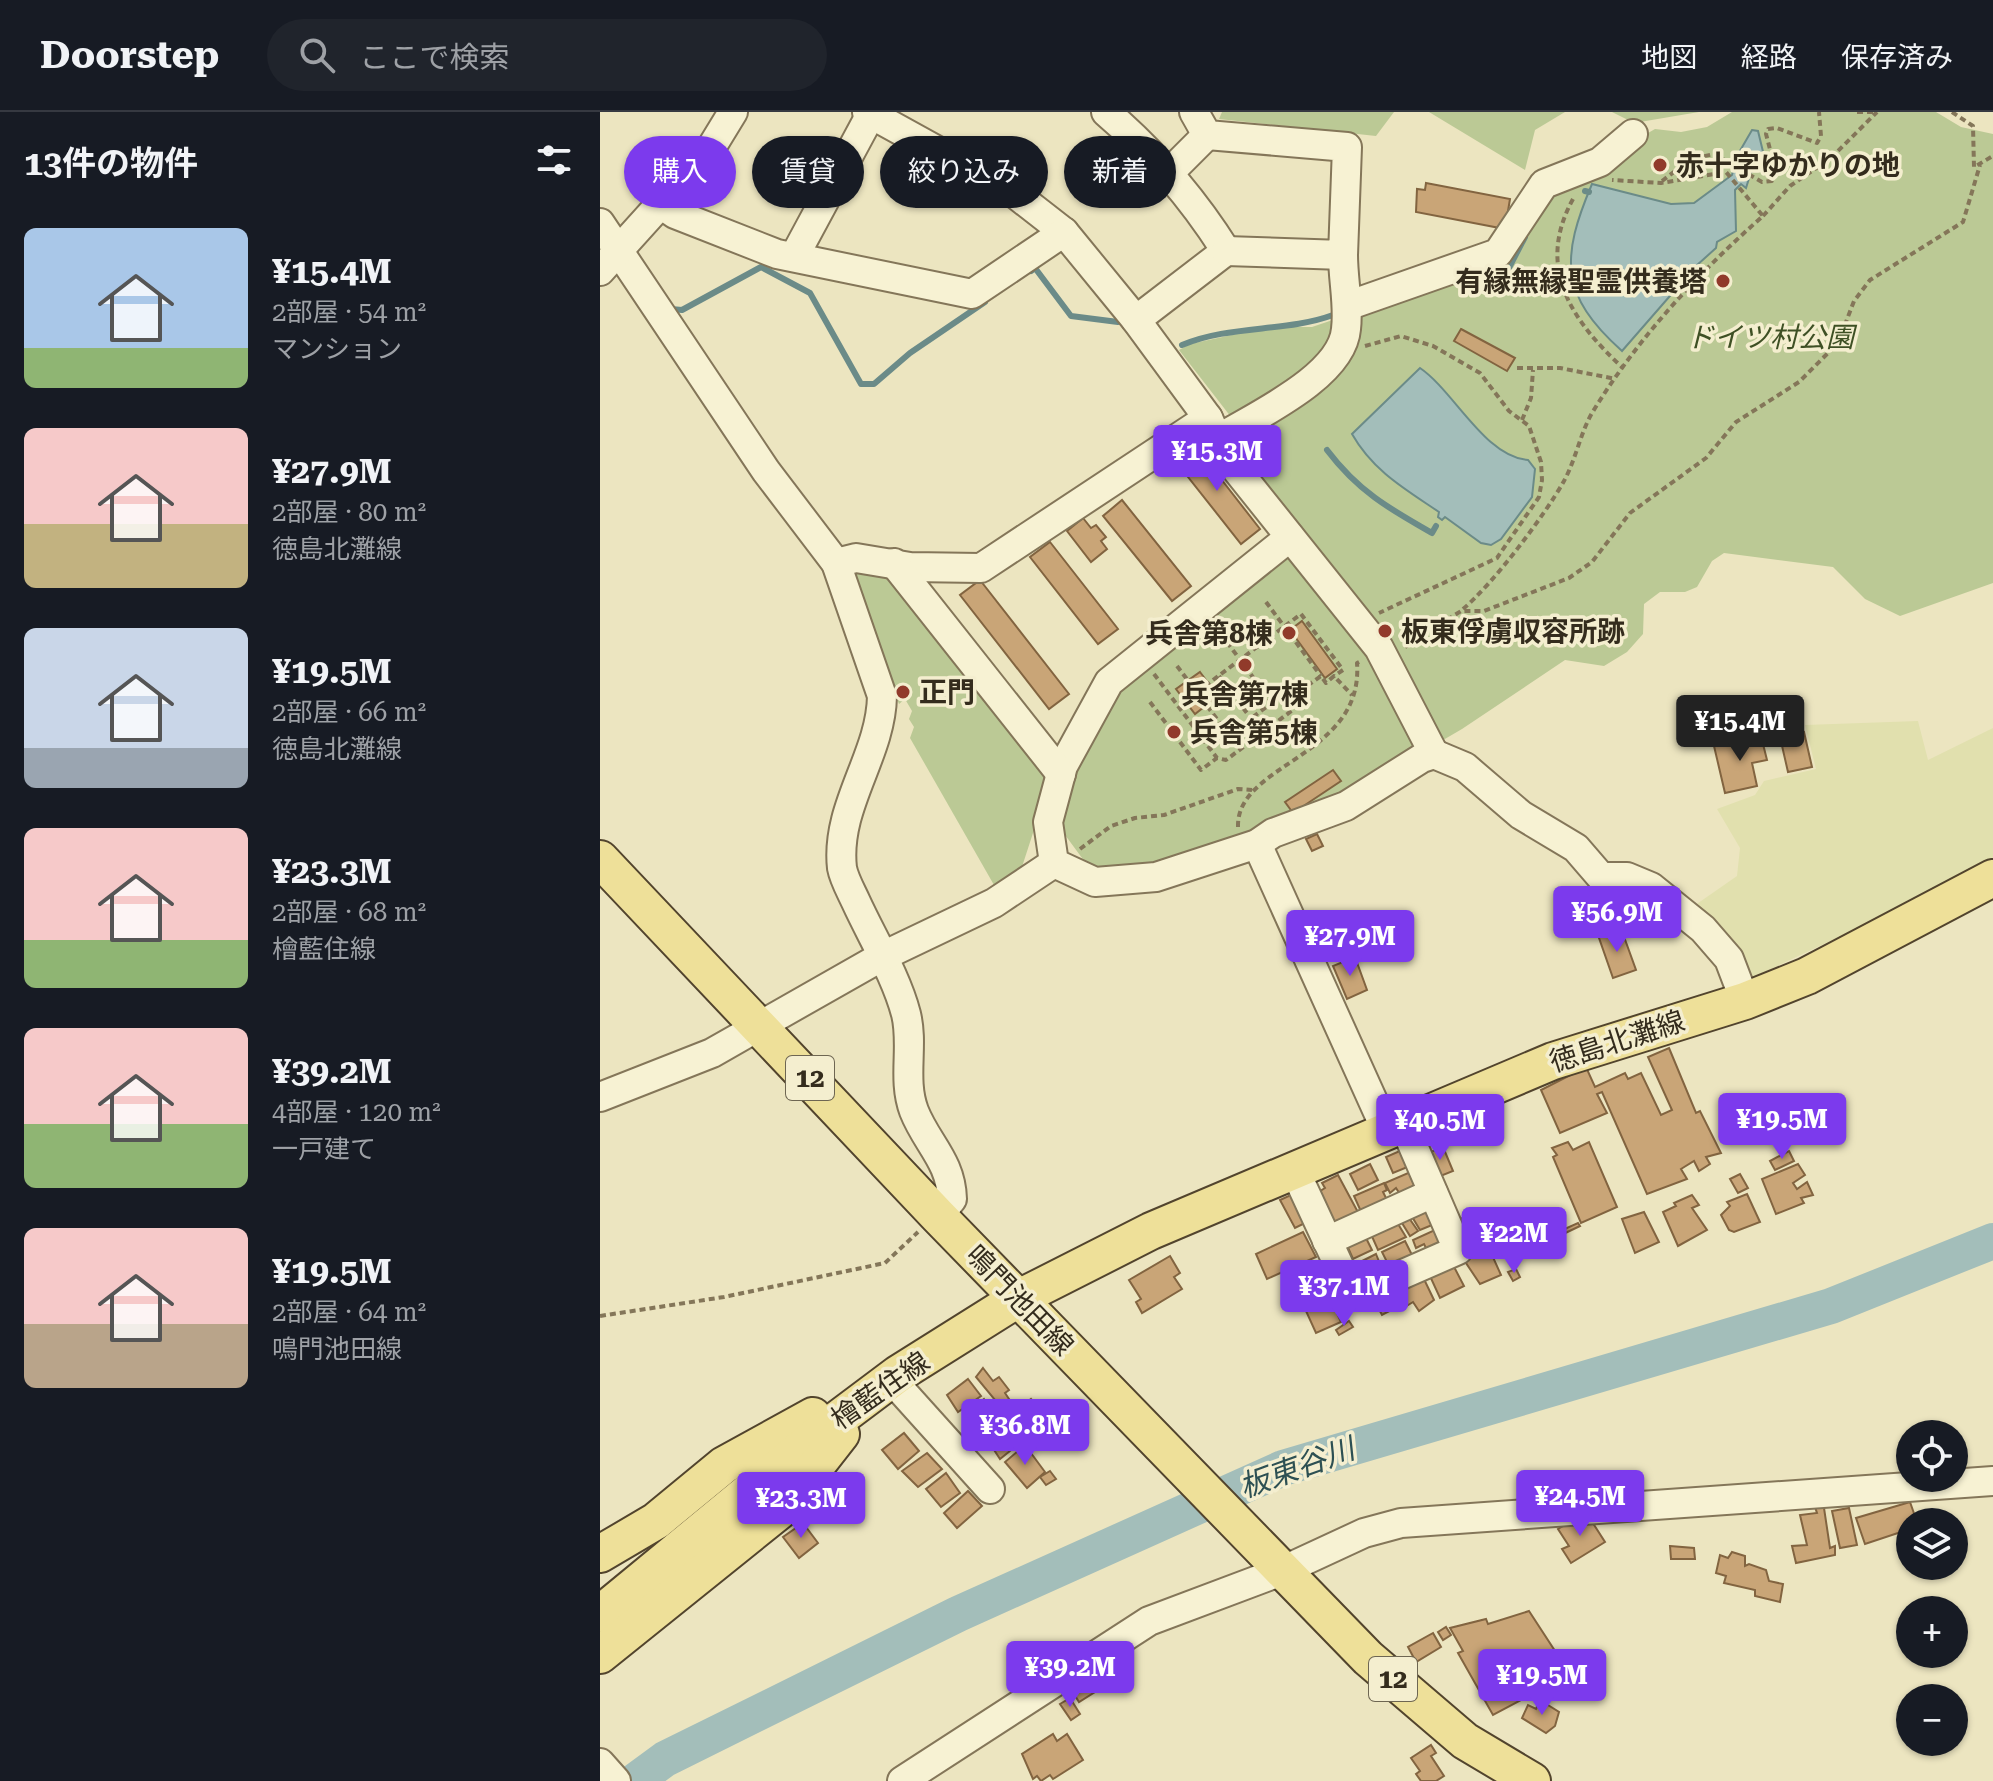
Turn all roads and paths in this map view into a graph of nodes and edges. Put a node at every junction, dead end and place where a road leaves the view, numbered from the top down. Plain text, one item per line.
1 (733, 112) edge
2 (1106, 112) edge
3 (1819, 112) edge
4 (1857, 112) edge
5 (1877, 112) edge
6 (1952, 112) edge
7 (870, 113) edge
8 (1200, 123) edge
9 (1633, 134) dead end
10 (718, 136) edge
11 (1132, 136) edge
12 (1993, 156) edge
13 (1176, 162) edge
14 (1982, 163) junction
15 (1571, 174) junction
16 (1176, 179) edge
17 (1605, 180) dead end
18 (1661, 183) junction
19 (659, 208) edge
20 (666, 208) edge
21 (1763, 216) junction
22 (600, 223) edge
23 (1064, 232) junction
24 (620, 249) junction
25 (1226, 251) junction
26 (1343, 255) junction
27 (794, 257) junction
28 (600, 271) edge
29 (1347, 306) junction
30 (1136, 320) junction
31 (1339, 348) junction
32 (1517, 368) dead end
33 (1623, 368) junction
34 (1533, 370) junction
35 (1616, 379) junction
36 (1522, 420) junction
37 (1213, 429) junction
38 (1290, 537) junction
39 (1497, 558) junction
40 (836, 563) junction
41 (894, 563) junction
42 (1504, 564) junction
43 (1266, 602) dead end
44 (1461, 611) junction
45 (1358, 623) junction
46 (1284, 627) junction
47 (1221, 634) dead end
48 (1382, 654) junction
49 (1141, 656) junction
50 (1240, 660) junction
51 (1177, 666) dead end
52 (1219, 676) junction
53 (1321, 676) junction
54 (1334, 676) junction
55 (1197, 692) junction
56 (1352, 695) junction
57 (1150, 702) dead end
58 (1272, 703) junction
59 (1294, 709) dead end
60 (1262, 733) junction
61 (1434, 754) junction
62 (1217, 758) junction
63 (1061, 774) junction
64 (1252, 790) junction
65 (1251, 846) junction
66 (600, 859) edge
67 (1054, 863) junction
68 (1993, 878) edge
69 (881, 957) junction
70 (1745, 1001) junction
71 (759, 1024) junction
72 (600, 1097) edge
73 (1395, 1128) junction
74 (1295, 1171) junction
75 (1433, 1193) junction
76 (938, 1216) junction
77 (1327, 1241) junction
78 (1019, 1298) junction
79 (600, 1316) edge
80 (881, 1387) junction
81 (1993, 1481) edge
82 (990, 1489) dead end
83 (600, 1554) edge
84 (1276, 1564) junction
85 (600, 1614) edge
86 (600, 1655) edge
87 (600, 1763) edge
88 (616, 1781) edge
89 (902, 1781) edge
90 (1532, 1781) edge

1 - 10 street
2 - 11 street
3 - 18 path
4 - 5 path
5 - 21 path
6 - 14 path
7 - 23 street
7 - 27 street
8 - 13 street
8 - 26 street
9 - 15 street
12 - 14 path
14 - 44 path
15 - 29 street
15 - 33 path
16 - 25 street
17 - 18 path
18 - 21 path
19 - 24 street
20 - 27 street
21 - 33 path
22 - 24 street
23 - 27 street
23 - 30 street
24 - 28 street
24 - 40 street
25 - 26 street
25 - 30 street
26 - 29 street
29 - 31 street
30 - 37 street
31 - 36 path
31 - 37 street
32 - 34 path
33 - 35 path
34 - 35 path
34 - 36 path
35 - 42 path
36 - 39 path
37 - 38 street
37 - 41 street
38 - 45 street
38 - 49 street
39 - 42 path
39 - 45 path
40 - 41 street
40 - 69 street
41 - 63 street
42 - 44 path
43 - 46 path
44 - 48 path
45 - 48 street
46 - 50 path
46 - 53 path
46 - 54 path
47 - 50 path
48 - 56 path
48 - 61 street
49 - 62 path
49 - 63 street
50 - 52 path
50 - 58 path
51 - 55 path
52 - 55 path
52 - 60 path
53 - 54 path
53 - 58 path
54 - 56 path
55 - 58 path
56 - 64 path
57 - 62 path
59 - 60 path
60 - 62 path
61 - 65 street
61 - 70 street
63 - 67 street
64 - 65 path
64 - 67 path
65 - 67 street
65 - 73 street
66 - 71 main road, 鳴門池田線 / 12
67 - 69 street
68 - 70 main road, 徳島北灘線
69 - 71 street
69 - 76 street
70 - 73 main road, 徳島北灘線
71 - 72 street
71 - 76 main road, 鳴門池田線 / 12
73 - 74 main road, 徳島北灘線
73 - 75 street
74 - 77 street
74 - 78 main road, 徳島北灘線
75 - 77 street
75 - 77 street
76 - 78 main road, 鳴門池田線 / 12
76 - 79 path
78 - 80 main road, 檜藍住線
78 - 84 main road, 鳴門池田線 / 12
80 - 82 street
80 - 83 main road
80 - 85 main road, 檜藍住線
80 - 86 main road
81 - 84 street
84 - 89 street
84 - 90 main road, 鳴門池田線 / 12
87 - 88 street

